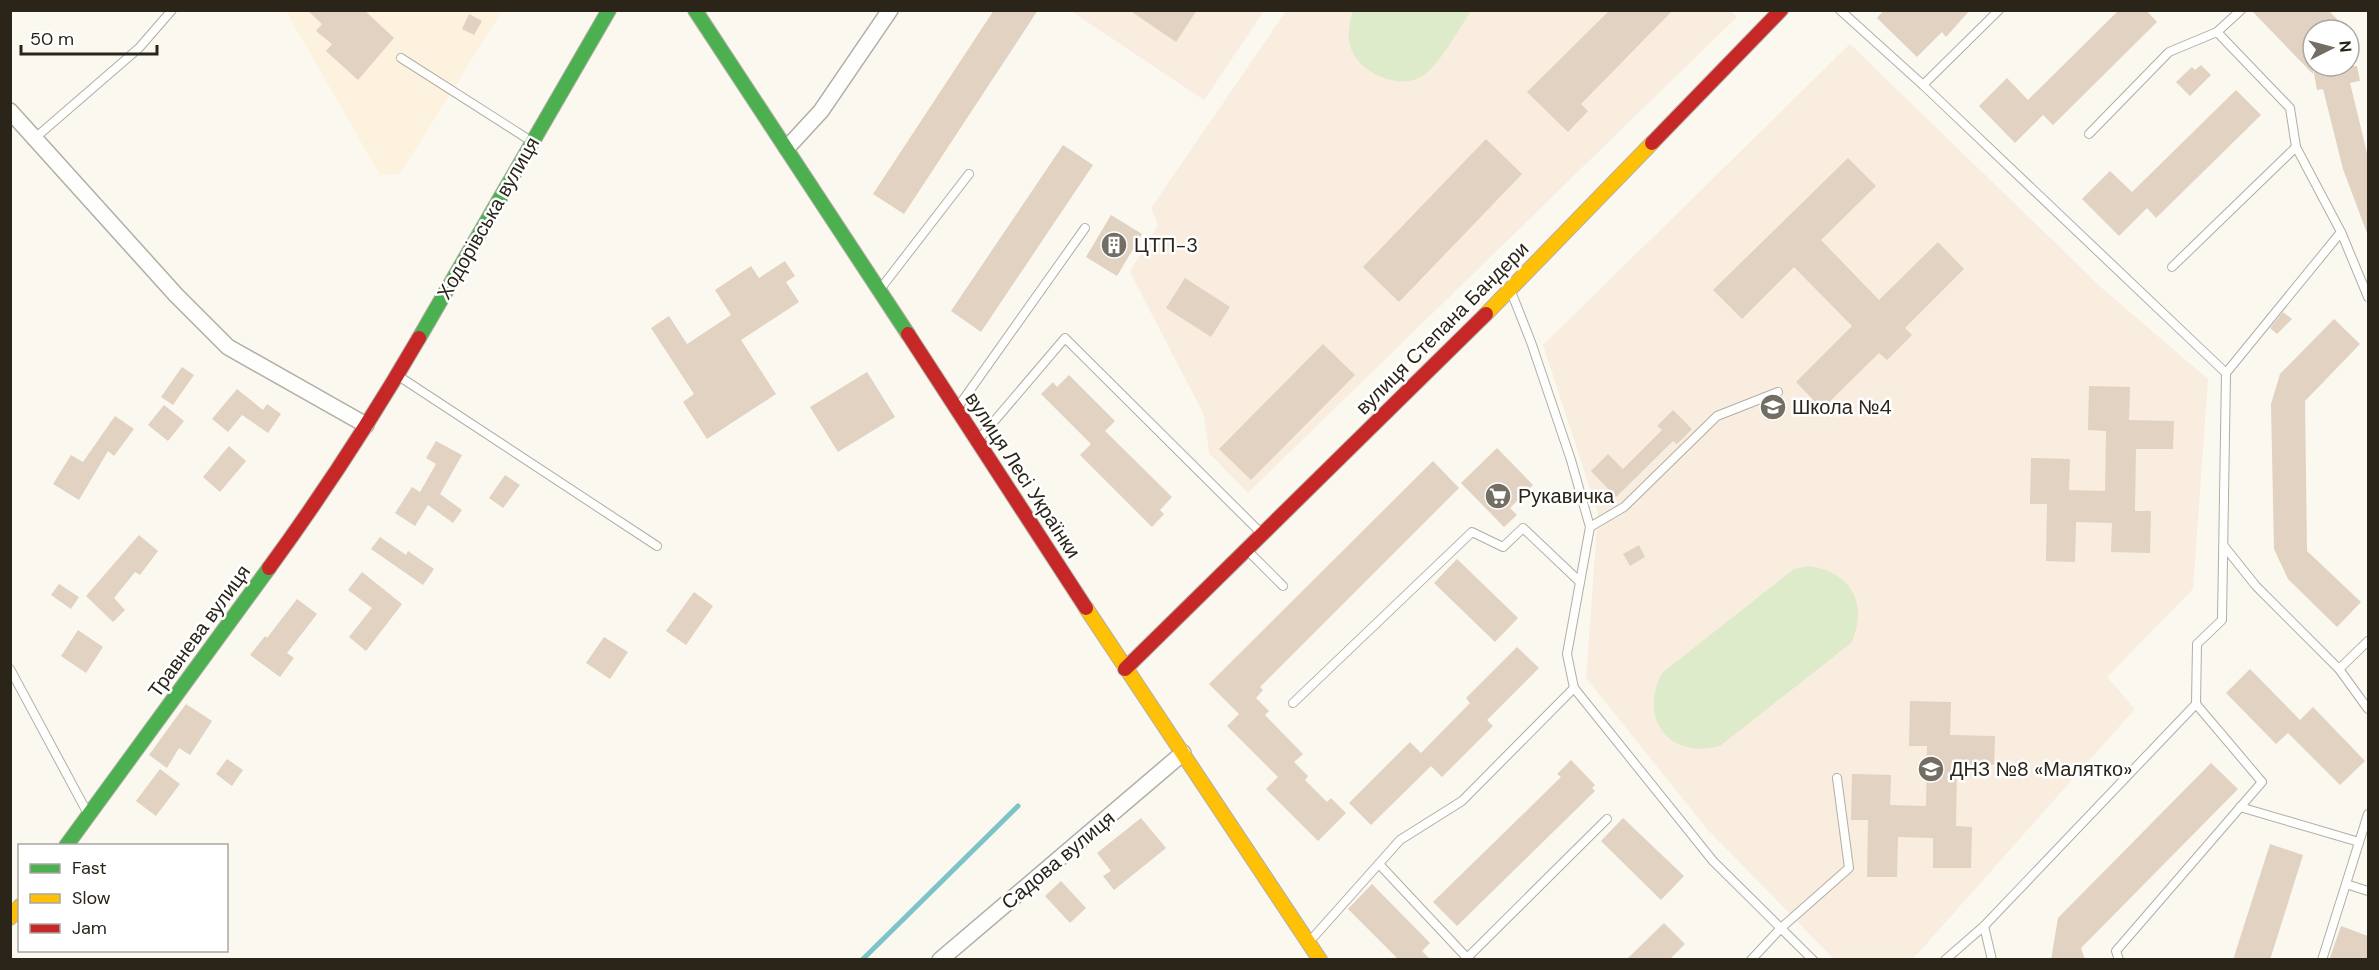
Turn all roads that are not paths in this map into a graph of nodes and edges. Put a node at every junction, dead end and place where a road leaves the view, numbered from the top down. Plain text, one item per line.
1 (172, 10) edge
2 (609, 10) edge
3 (695, 10) edge
4 (890, 10) edge
5 (1781, 10) edge
6 (1840, 10) edge
7 (1999, 10) edge
8 (2241, 10) edge
9 (2217, 32) junction
10 (401, 58) dead end
11 (1923, 85) junction
12 (10, 111) edge
13 (2089, 134) dead end
14 (34, 138) junction
15 (532, 141) junction
16 (2296, 147) junction
17 (787, 148) junction
18 (969, 174) dead end
19 (1085, 228) dead end
20 (2341, 232) junction
21 (2172, 267) dead end
22 (880, 290) junction
23 (1510, 290) junction
24 (2368, 297) edge
25 (2226, 373) junction
26 (397, 376) junction
27 (1778, 392) dead end
28 (958, 408) junction
29 (362, 430) junction
30 (978, 440) junction
31 (1590, 527) junction
32 (1261, 534) junction
33 (2224, 545) junction
34 (657, 546) dead end
35 (1246, 549) junction
36 (1580, 582) junction
37 (1283, 586) dead end
38 (2368, 641) edge
39 (10, 669) edge
40 (1125, 669) junction
41 (2339, 669) junction
42 (1574, 688) junction
43 (1293, 703) dead end
44 (2196, 704) junction
45 (2368, 709) edge
46 (1180, 757) junction
47 (1837, 778) dead end
48 (2240, 807) junction
49 (2368, 814) edge
50 (90, 815) junction
51 (1607, 819) dead end
52 (2360, 842) junction
53 (68, 844) edge
54 (1379, 864) junction
55 (2346, 884) junction
56 (2368, 891) edge
57 (1984, 926) junction
58 (1781, 928) junction
59 (1309, 942) junction
60 (1468, 959) edge
61 (940, 960) edge
62 (1320, 960) edge
63 (1751, 960) edge
64 (1813, 960) edge
65 (1945, 960) edge
66 (1992, 960) edge
67 (2119, 960) edge
68 (2322, 960) edge

1 - 14 lane
2 - 15 street, Ходорівська вулиця
3 - 17 street, вулиця Лесі Українки
4 - 17 street
5 - 23 street, вулиця Степана Бандери
6 - 11 lane
7 - 11 lane
8 - 9 lane
9 - 13 lane
9 - 16 lane
10 - 15 lane
11 - 25 lane
12 - 14 street
14 - 29 street
15 - 26 street, Ходорівська вулиця
16 - 20 lane
16 - 21 lane
17 - 22 street, вулиця Лесі Українки
18 - 22 lane
19 - 28 lane
20 - 24 lane
20 - 25 lane
22 - 28 street, вулиця Лесі Українки
23 - 31 lane
23 - 32 street, вулиця Степана Бандери
25 - 33 lane
26 - 29 street, Ходорівська вулиця
26 - 34 lane
27 - 31 lane
28 - 30 street, вулиця Лесі Українки
29 - 50 street, Травнева вулиця
30 - 32 lane
30 - 40 street, вулиця Лесі Українки
31 - 36 lane
32 - 35 street, вулиця Степана Бандери
33 - 41 lane
33 - 44 lane
35 - 37 lane
35 - 40 street, вулиця Степана Бандери
36 - 42 lane
36 - 43 lane
38 - 41 lane
39 - 50 lane
40 - 46 street, вулиця Лесі Українки
41 - 45 lane
42 - 54 lane
42 - 58 lane
44 - 48 lane
44 - 57 lane
46 - 59 street, вулиця Лесі Українки
46 - 61 street, Садова вулиця
47 - 58 lane
48 - 52 lane
48 - 67 lane
49 - 52 lane
50 - 53 street, Травнева вулиця
51 - 60 lane
52 - 55 lane
54 - 59 lane
54 - 60 lane
55 - 56 lane
55 - 68 lane
57 - 65 lane
57 - 66 lane
58 - 63 lane
58 - 64 lane
59 - 62 street, вулиця Лесі Українки

